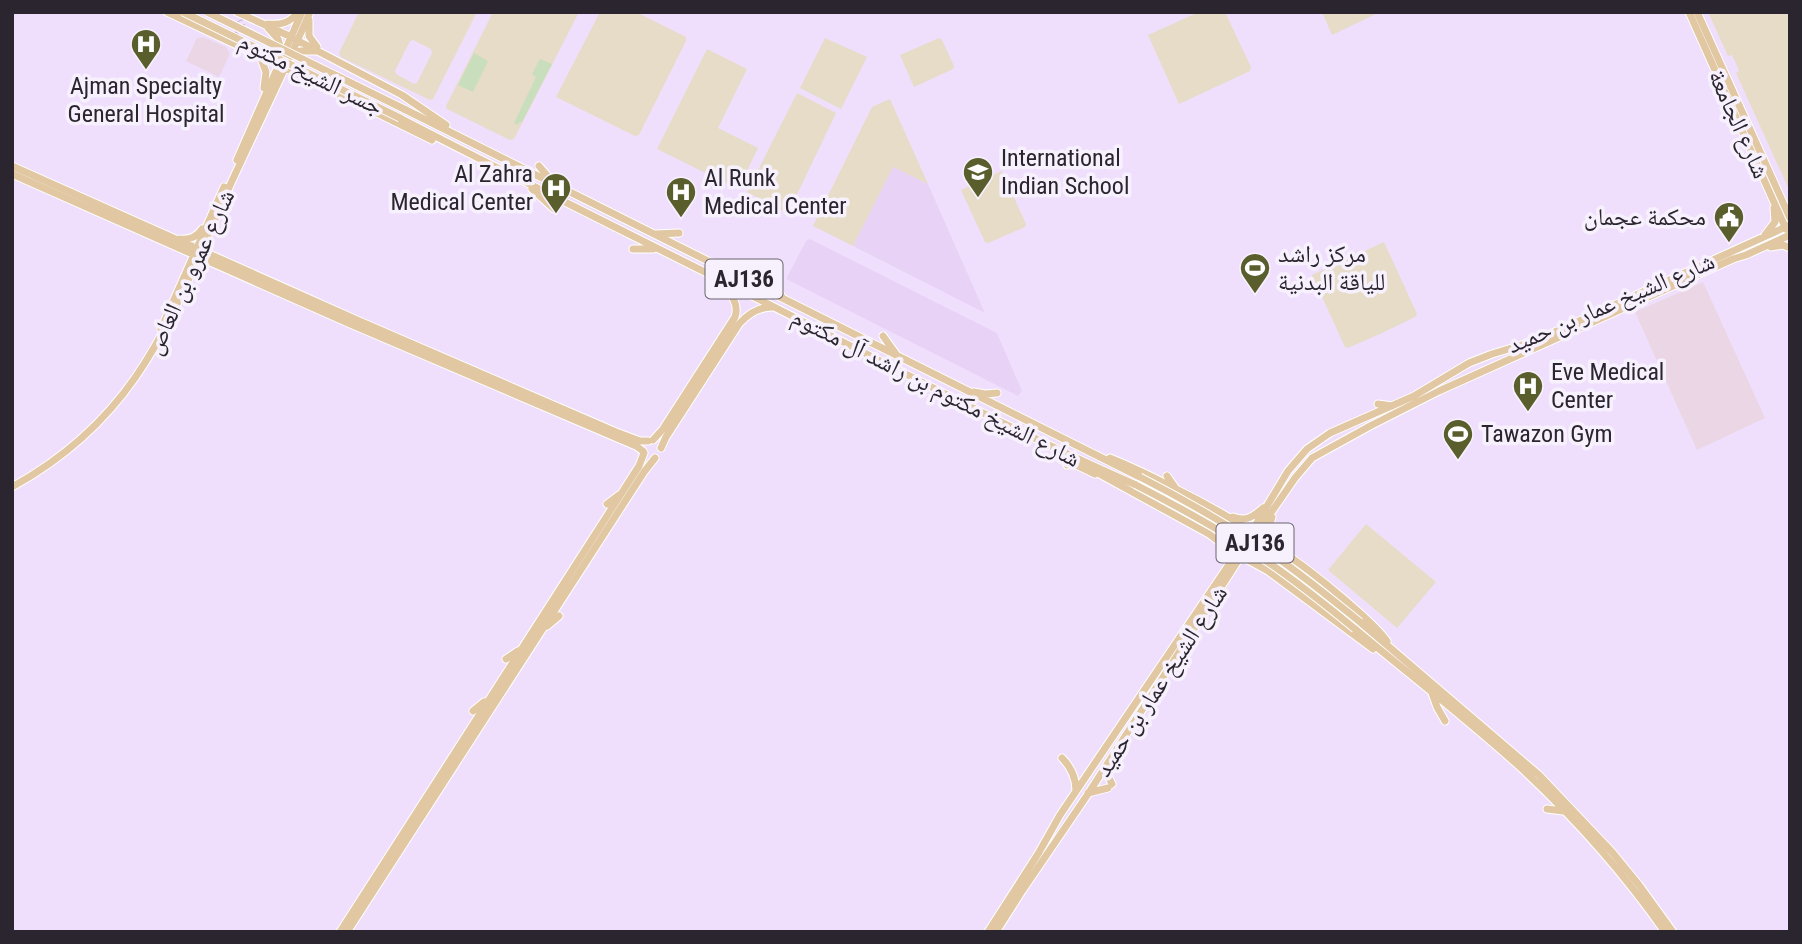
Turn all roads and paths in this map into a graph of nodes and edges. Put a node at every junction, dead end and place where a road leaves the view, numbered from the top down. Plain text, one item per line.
1 (167, 12) edge
2 (183, 12) edge
3 (207, 12) edge
4 (231, 12) edge
5 (305, 12) edge
6 (1689, 12) edge
7 (1698, 12) edge
8 (239, 16) edge
9 (263, 23) junction
10 (217, 35) junction
11 (232, 37) dead end
12 (1715, 37) dead end
13 (296, 38) junction
14 (1714, 48) junction
15 (301, 51) junction
16 (323, 53) junction
17 (259, 56) junction
18 (285, 57) junction
19 (295, 69) junction
20 (340, 70) dead end
21 (355, 71) junction
22 (1710, 74) dead end
23 (304, 77) junction
24 (1720, 82) junction
25 (265, 102) junction
26 (404, 109) joint
27 (400, 118) joint
28 (463, 138) junction
29 (1769, 155) dead end
30 (475, 157) junction
31 (1756, 160) junction
32 (1767, 165) junction
33 (12, 166) edge
34 (539, 166) dead end
35 (12, 174) edge
36 (527, 183) junction
37 (554, 183) junction
38 (1779, 193) junction
39 (1773, 200) junction
40 (554, 209) dead end
41 (1790, 209) edge
42 (214, 210) junction
43 (1789, 229) edge
44 (157, 230) junction
45 (679, 233) dead end
46 (654, 234) junction
47 (1763, 237) junction
48 (208, 238) junction
49 (1730, 245) dead end
50 (175, 247) junction
51 (1764, 247) junction
52 (1738, 248) junction
53 (1790, 248) edge
54 (633, 249) dead end
55 (657, 249) junction
56 (198, 253) junction
57 (212, 259) junction
58 (1733, 259) junction
59 (1685, 265) dead end
60 (1721, 265) junction
61 (191, 268) junction
62 (1696, 268) junction
63 (1672, 272) dead end
64 (1716, 275) dead end
65 (717, 278) junction
66 (770, 279) dead end
67 (1671, 283) junction
68 (1685, 288) dead end
69 (1641, 293) junction
70 (785, 300) junction
71 (776, 308) junction
72 (1634, 311) dead end
73 (1579, 314) dead end
74 (1596, 314) junction
75 (735, 317) junction
76 (746, 318) junction
77 (728, 328) junction
78 (1579, 329) junction
79 (1593, 330) dead end
80 (883, 336) dead end
81 (714, 337) dead end
82 (726, 345) junction
83 (402, 346) junction
84 (1491, 347) dead end
85 (422, 348) junction
86 (1507, 350) junction
87 (863, 352) junction
88 (1524, 353) junction
89 (428, 357) junction
90 (899, 357) junction
91 (724, 359) dead end
92 (453, 362) junction
93 (1514, 366) dead end
94 (872, 367) dead end
95 (1448, 374) junction
96 (1432, 376) dead end
97 (1461, 381) junction
98 (908, 382) dead end
99 (929, 384) junction
100 (1452, 385) junction
101 (680, 390) dead end
102 (967, 391) junction
103 (1422, 391) junction
104 (997, 393) dead end
105 (1442, 398) dead end
106 (679, 403) junction
107 (1378, 404) dead end
108 (1393, 406) junction
109 (689, 412) dead end
110 (1351, 415) dead end
111 (1365, 418) junction
112 (676, 423) junction
113 (1344, 426) junction
114 (1370, 426) junction
115 (1019, 432) junction
116 (650, 441) junction
117 (1029, 444) dead end
118 (661, 448) junction
119 (1084, 449) junction
120 (643, 452) junction
121 (655, 458) junction
122 (1076, 459) junction
123 (1067, 465) dead end
124 (1286, 474) junction
125 (1167, 477) dead end
126 (1275, 479) dead end
127 (12, 485) edge
128 (1177, 489) junction
129 (1127, 490) junction
130 (637, 494) dead end
131 (624, 495) junction
132 (1273, 503) junction
133 (607, 504) dead end
134 (1214, 509) junction
135 (609, 526) junction
136 (1197, 528) junction
137 (606, 541) dead end
138 (1248, 541) junction
139 (1281, 551) junction
140 (1255, 564) junction
141 (1228, 571) junction
142 (1268, 571) junction
143 (542, 604) dead end
144 (1321, 611) junction
145 (559, 615) dead end
146 (1327, 622) dead end
147 (1358, 625) junction
148 (540, 627) junction
149 (522, 649) junction
150 (1394, 651) junction
151 (506, 659) dead end
152 (1394, 662) junction
153 (502, 693) junction
154 (1431, 693) junction
155 (490, 698) junction
156 (473, 711) dead end
157 (497, 711) dead end
158 (1445, 720) dead end
159 (472, 749) dead end
160 (1062, 758) dead end
161 (456, 762) junction
162 (1107, 764) junction
163 (1076, 791) junction
164 (1088, 794) junction
165 (1546, 809) dead end
166 (1567, 813) junction
167 (414, 828) junction
168 (410, 847) dead end
169 (369, 873) dead end
170 (362, 896) junction
171 (1655, 918) junction
172 (341, 931) edge
173 (988, 932) edge
174 (996, 932) edge
175 (1654, 932) edge
176 (1665, 932) edge
177 (1672, 932) edge

1 - 10 main road
2 - 27 main road, جسر الشيخ مكتوم / AJ136, bridge
3 - 26 main road, جسر الشيخ مكتوم / AJ136, bridge
4 - 8 main road
5 - 9 main road
5 - 13 main road, شارع عمرو بن العاص
5 - 16 main road
6 - 24 main road, شارع الجامعة
7 - 14 main road, شارع الجامعة
8 - 9 main road
9 - 13 main road
9 - 18 main road
10 - 11 main road
10 - 17 main road
12 - 14 main road
13 - 16 main road
13 - 18 main road, شارع عمرو بن العاص
14 - 32 main road, شارع الجامعة
15 - 16 main road
15 - 18 main road
15 - 19 main road
16 - 21 main road
17 - 18 main road
17 - 18 main road
17 - 25 main road
18 - 19 main road
18 - 23 main road
18 - 25 main road, شارع عمرو بن العاص
19 - 23 main road
20 - 21 main road
21 - 28 main road
22 - 24 main road
23 - 25 main road
23 - 30 main road
24 - 31 main road, شارع الجامعة
25 - 42 main road, شارع عمرو بن العاص
25 - 48 main road, شارع عمرو بن العاص
26 - 28 main road, شارع الشيخ مكتوم بن راشد آل مكتوم / AJ136
27 - 30 main road, شارع الشيخ مكتوم بن راشد آل مكتوم / AJ136
28 - 37 main road, شارع الشيخ مكتوم بن راشد آل مكتوم / AJ136
29 - 32 main road
30 - 36 main road, شارع الشيخ مكتوم بن راشد آل مكتوم / AJ136
31 - 39 main road, شارع الجامعة
31 - 43 main road
32 - 38 main road, شارع الجامعة
33 - 44 main road
34 - 37 main road
35 - 50 main road
36 - 40 main road
36 - 55 main road, شارع الشيخ مكتوم بن راشد آل مكتوم / AJ136
37 - 46 main road, شارع الشيخ مكتوم بن راشد آل مكتوم / AJ136
38 - 41 main road
38 - 43 main road, شارع الجامعة
39 - 43 main road, شارع الجامعة
39 - 47 main road
42 - 44 main road
42 - 56 main road, شارع عمرو بن العاص
43 - 47 main road, شارع الشيخ عمار بن حميد
43 - 51 main road, شارع الشيخ عمار بن حميد
43 - 58 main road
44 - 56 main road
45 - 46 main road
46 - 70 main road, شارع الشيخ مكتوم بن راشد آل مكتوم / AJ136
47 - 52 main road, شارع الشيخ عمار بن حميد
48 - 56 main road, شارع عمرو بن العاص
48 - 57 main road
49 - 52 main road
50 - 56 main road
50 - 61 main road
51 - 53 main road
51 - 58 main road, شارع الشيخ عمار بن حميد
52 - 62 main road, شارع الشيخ عمار بن حميد
54 - 55 main road
55 - 65 main road, شارع الشيخ مكتوم بن راشد آل مكتوم / AJ136
56 - 57 main road
56 - 61 main road, شارع عمرو بن العاص
57 - 61 main road
57 - 83 main road
57 - 85 main road
58 - 60 main road, شارع الشيخ عمار بن حميد
59 - 62 main road
60 - 64 main road
60 - 67 main road, شارع الشيخ عمار بن حميد
61 - 127 main road, شارع عمرو بن العاص
62 - 67 main road, شارع الشيخ عمار بن حميد
63 - 67 main road
65 - 71 main road, شارع الشيخ مكتوم بن راشد آل مكتوم / AJ136
65 - 75 main road
66 - 70 main road
67 - 68 main road
67 - 69 main road, شارع الشيخ عمار بن حميد
69 - 72 main road
69 - 74 main road, شارع الشيخ عمار بن حميد
69 - 78 main road, شارع الشيخ عمار بن حميد
70 - 90 main road, شارع الشيخ مكتوم بن راشد آل مكتوم / AJ136
71 - 76 main road
71 - 87 main road, شارع الشيخ مكتوم بن راشد آل مكتوم / AJ136
73 - 74 main road
74 - 86 main road, شارع الشيخ عمار بن حميد
75 - 76 main road
75 - 77 main road
76 - 82 main road
77 - 81 main road
77 - 106 main road
78 - 79 main road
78 - 88 main road, شارع الشيخ عمار بن حميد
80 - 90 main road
82 - 91 main road
82 - 112 main road
83 - 85 main road
83 - 89 main road
84 - 86 main road
85 - 92 main road
86 - 95 main road, شارع الشيخ عمار بن حميد
87 - 94 main road
87 - 99 main road, شارع الشيخ مكتوم بن راشد آل مكتوم / AJ136
88 - 93 main road
88 - 97 main road, شارع الشيخ عمار بن حميد
89 - 92 main road
89 - 120 main road
90 - 102 main road, شارع الشيخ مكتوم بن راشد آل مكتوم / AJ136
92 - 116 main road
95 - 97 main road
95 - 103 main road, شارع الشيخ عمار بن حميد
96 - 103 main road
97 - 100 main road, شارع الشيخ عمار بن حميد
98 - 99 main road
99 - 115 main road, شارع الشيخ مكتوم بن راشد آل مكتوم / AJ136
100 - 105 main road
100 - 114 main road, شارع الشيخ عمار بن حميد
101 - 106 main road
102 - 104 main road
102 - 119 main road, شارع الشيخ مكتوم بن راشد آل مكتوم / AJ136
103 - 108 main road, شارع الشيخ عمار بن حميد
106 - 116 main road
107 - 108 main road
108 - 111 main road, شارع الشيخ عمار بن حميد
109 - 112 main road
110 - 113 main road
111 - 113 main road, شارع الشيخ عمار بن حميد
111 - 114 main road
112 - 118 main road
113 - 124 main road, شارع الشيخ عمار بن حميد
114 - 132 main road, شارع الشيخ عمار بن حميد
115 - 117 main road
115 - 122 main road, شارع الشيخ مكتوم بن راشد آل مكتوم / AJ136
116 - 118 main road
116 - 120 main road
118 - 121 main road
119 - 128 main road
119 - 147 main road, شارع الشيخ مكتوم بن راشد آل مكتوم / AJ136, bridge
120 - 121 main road
120 - 131 main road
121 - 131 main road
122 - 129 main road
122 - 147 main road, شارع الشيخ مكتوم بن راشد آل مكتوم / AJ136, bridge
123 - 129 main road
124 - 126 main road
124 - 132 main road, شارع الشيخ عمار بن حميد
125 - 128 main road
128 - 134 main road
129 - 136 main road
130 - 131 main road
131 - 133 main road
131 - 135 main road
131 - 148 main road
132 - 134 main road
132 - 138 main road, شارع الشيخ عمار بن حميد
132 - 139 main road
134 - 138 main road
135 - 137 main road
135 - 148 main road
136 - 138 main road
136 - 141 main road
138 - 139 main road
138 - 140 main road
138 - 141 main road, شارع الشيخ عمار بن حميد
138 - 142 main road
139 - 150 main road
140 - 141 main road
140 - 142 main road
141 - 162 main road, شارع الشيخ عمار بن حميد
141 - 163 main road, شارع الشيخ عمار بن حميد
142 - 144 main road
143 - 148 main road
144 - 146 main road
144 - 152 main road
145 - 148 main road
147 - 150 main road
147 - 152 main road
148 - 149 main road
148 - 153 main road
149 - 151 main road
149 - 155 main road
150 - 177 main road
152 - 154 main road
153 - 157 main road
153 - 161 main road
154 - 158 main road
154 - 166 main road
155 - 156 main road
155 - 170 main road
159 - 161 main road
160 - 163 main road
161 - 167 main road
162 - 164 main road, شارع الشيخ عمار بن حميد
162 - 164 main road
163 - 173 main road, شارع الشيخ عمار بن حميد
164 - 174 main road, شارع الشيخ عمار بن حميد
165 - 166 main road
166 - 171 main road
167 - 168 main road
167 - 172 main road
169 - 170 main road
170 - 172 main road
171 - 175 main road
171 - 176 main road

